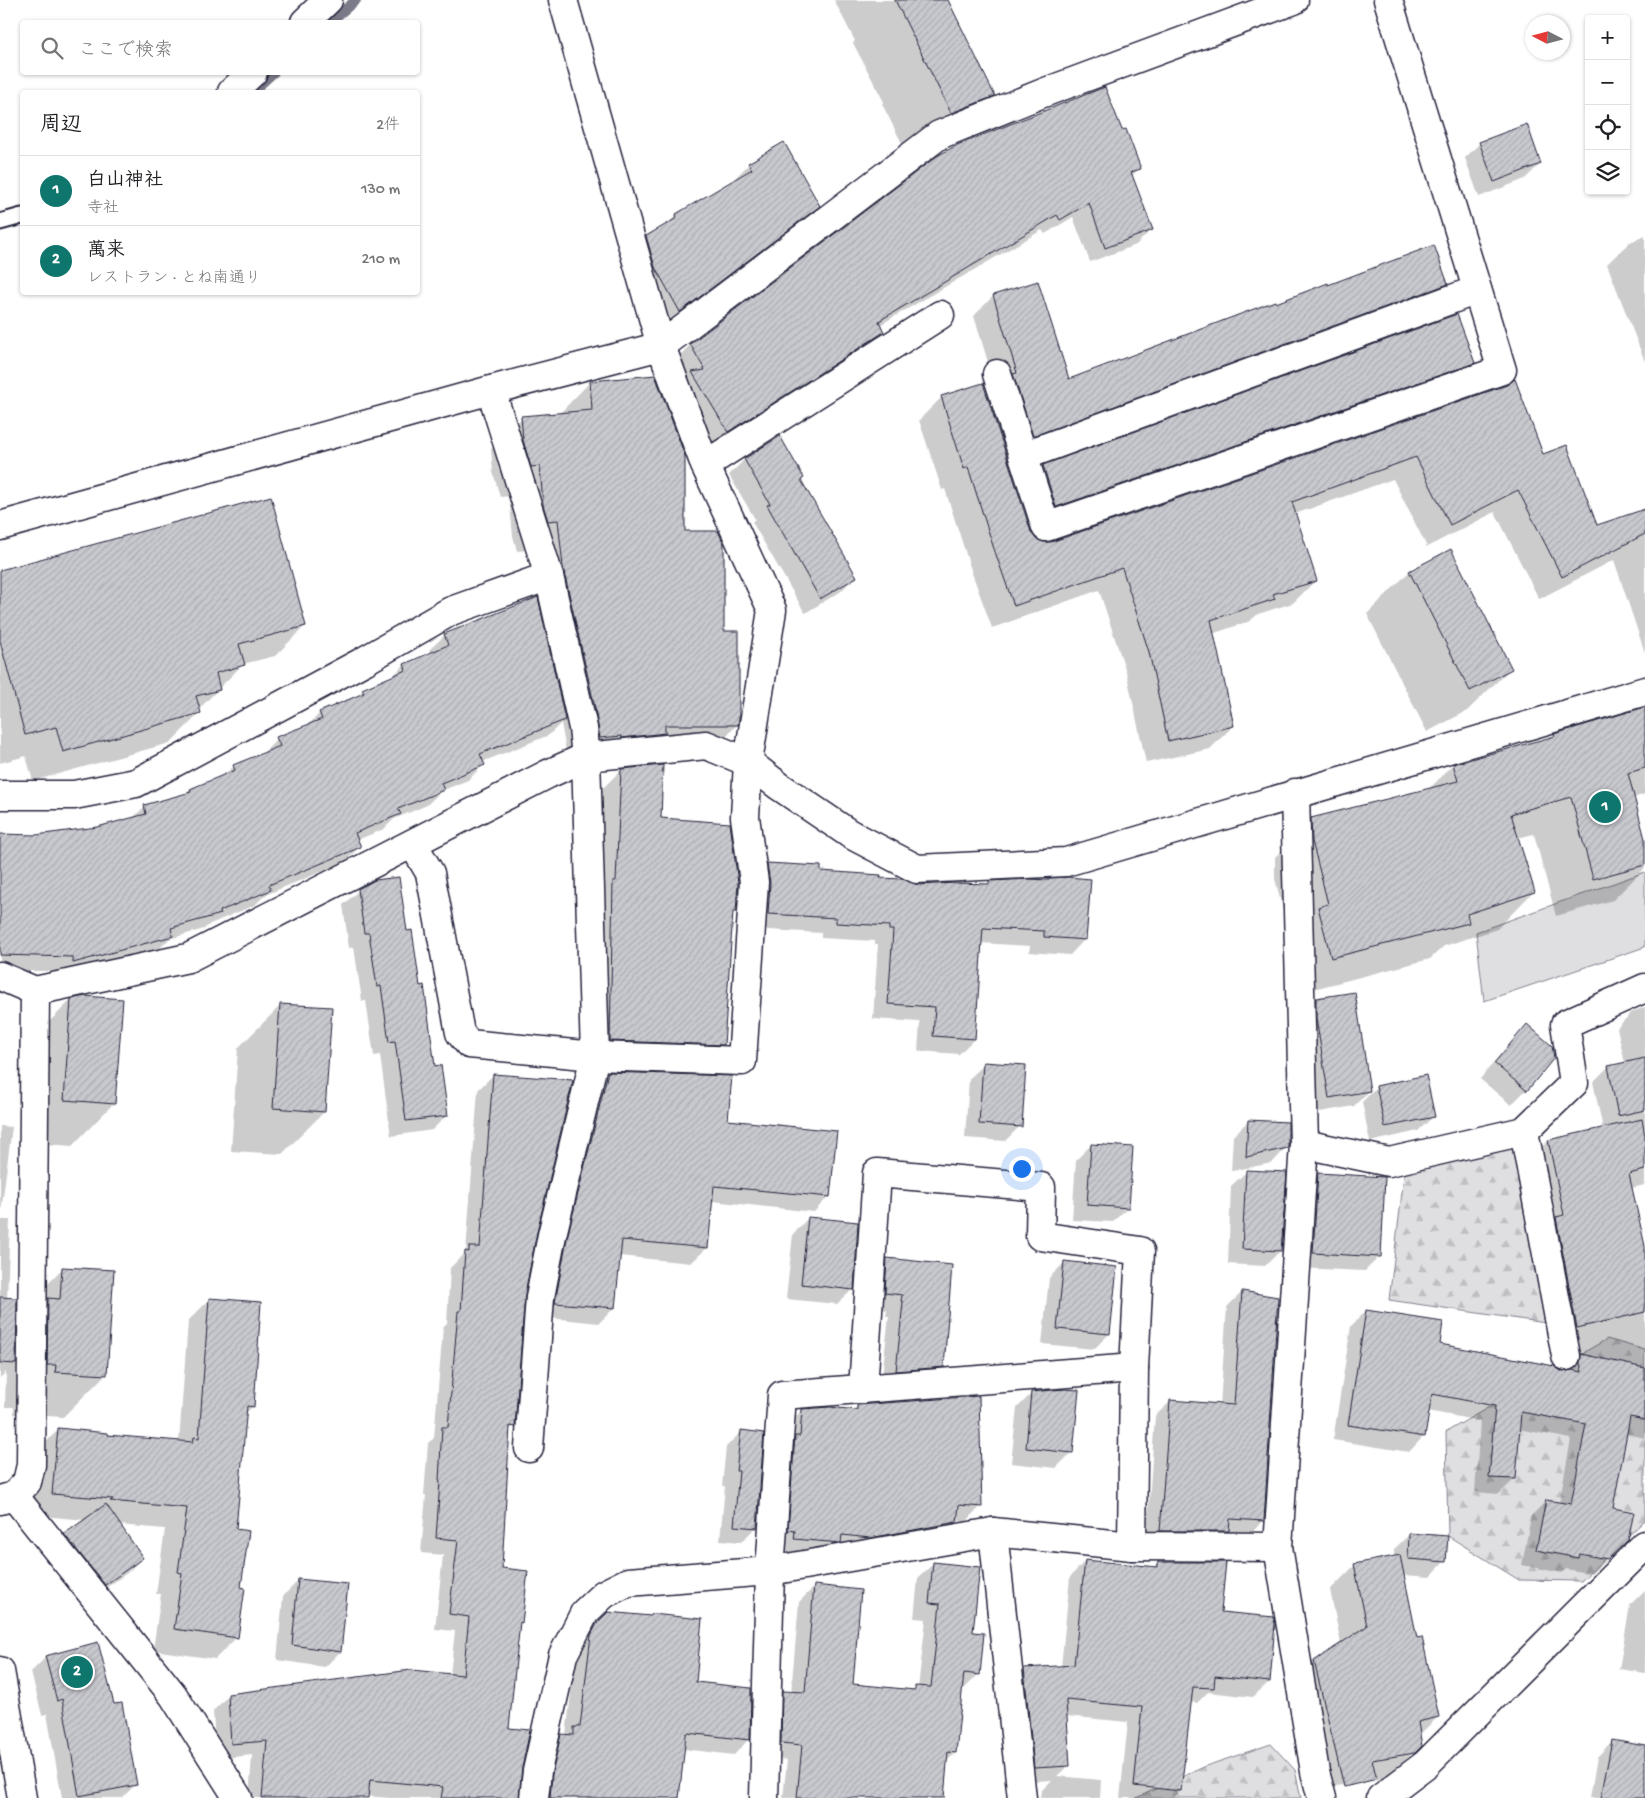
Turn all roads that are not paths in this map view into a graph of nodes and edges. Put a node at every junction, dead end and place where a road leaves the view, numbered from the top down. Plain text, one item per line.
1 (328, 0) edge
2 (563, 0) edge
3 (1294, 0) edge
4 (1388, 0) edge
5 (307, 20) edge
6 (250, 75) edge
7 (234, 90) edge
8 (20, 217) edge
9 (0, 222) edge
10 (1477, 290) junction
11 (940, 315) dead end
12 (661, 346) junction
13 (997, 374) dead end
14 (491, 390) junction
15 (1023, 456) junction
16 (705, 465) junction
17 (0, 526) edge
18 (549, 576) junction
19 (1645, 691) edge
20 (586, 757) junction
21 (748, 762) junction
22 (1295, 793) junction
23 (0, 795) edge
24 (413, 844) junction
25 (0, 976) edge
26 (1645, 988) edge
27 (35, 991) junction
28 (595, 1056) junction
29 (1524, 1131) junction
30 (1304, 1144) junction
31 (1566, 1356) dead end
32 (1134, 1368) junction
33 (863, 1389) junction
34 (529, 1448) dead end
35 (7, 1498) edge
36 (993, 1532) junction
37 (1645, 1545) edge
38 (1132, 1546) junction
39 (1278, 1547) junction
40 (770, 1571) junction
41 (0, 1671) edge
42 (1408, 1786) edge
43 (22, 1798) edge
44 (238, 1798) edge
45 (534, 1798) edge
46 (764, 1798) edge
47 (1022, 1798) edge
48 (1322, 1798) edge
49 (1381, 1798) edge

1 - 5 street
2 - 12 street
3 - 12 street
4 - 10 street
6 - 7 street
8 - 9 lane
10 - 15 street
10 - 15 street
11 - 16 street
12 - 14 street
12 - 16 street
13 - 15 street
14 - 17 street
14 - 18 street
16 - 21 street
18 - 20 street
18 - 23 street
19 - 22 street
20 - 21 street
20 - 24 street
20 - 28 street
21 - 22 street
21 - 28 street
22 - 30 street
24 - 27 street
24 - 28 street
25 - 27 street
26 - 29 street
27 - 35 street
28 - 34 street
29 - 30 street
29 - 31 street
30 - 39 street
32 - 33 street
32 - 33 street
32 - 38 street
33 - 40 street
35 - 44 street
36 - 38 street
36 - 40 street
36 - 47 street
37 - 42 street
38 - 39 street
39 - 48 street
40 - 45 street
40 - 46 street
41 - 43 street
42 - 49 street

